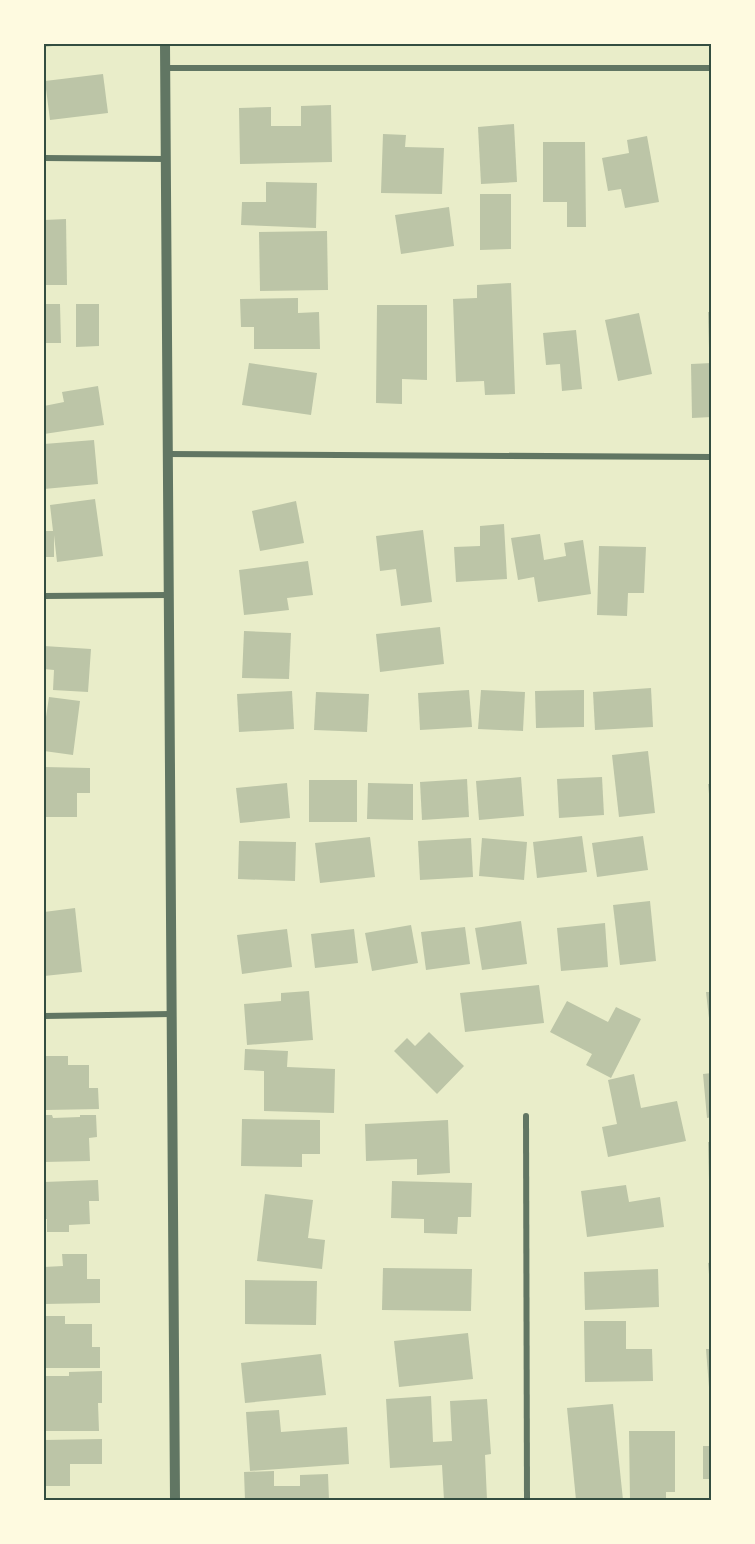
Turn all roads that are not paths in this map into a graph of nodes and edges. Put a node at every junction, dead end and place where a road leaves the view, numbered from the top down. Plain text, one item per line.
1 (165, 44) edge
2 (165, 68) junction
3 (711, 68) edge
4 (44, 158) edge
5 (165, 159) junction
6 (168, 454) junction
7 (711, 457) edge
8 (168, 595) junction
9 (44, 596) edge
10 (171, 1014) junction
11 (44, 1016) edge
12 (526, 1116) dead end
13 (175, 1500) edge
14 (527, 1500) edge

1 - 2 street
2 - 3 street
2 - 5 street
4 - 5 street
5 - 6 street
6 - 7 street
6 - 8 street
8 - 9 street
8 - 10 street
10 - 11 street
10 - 13 street
12 - 14 street

